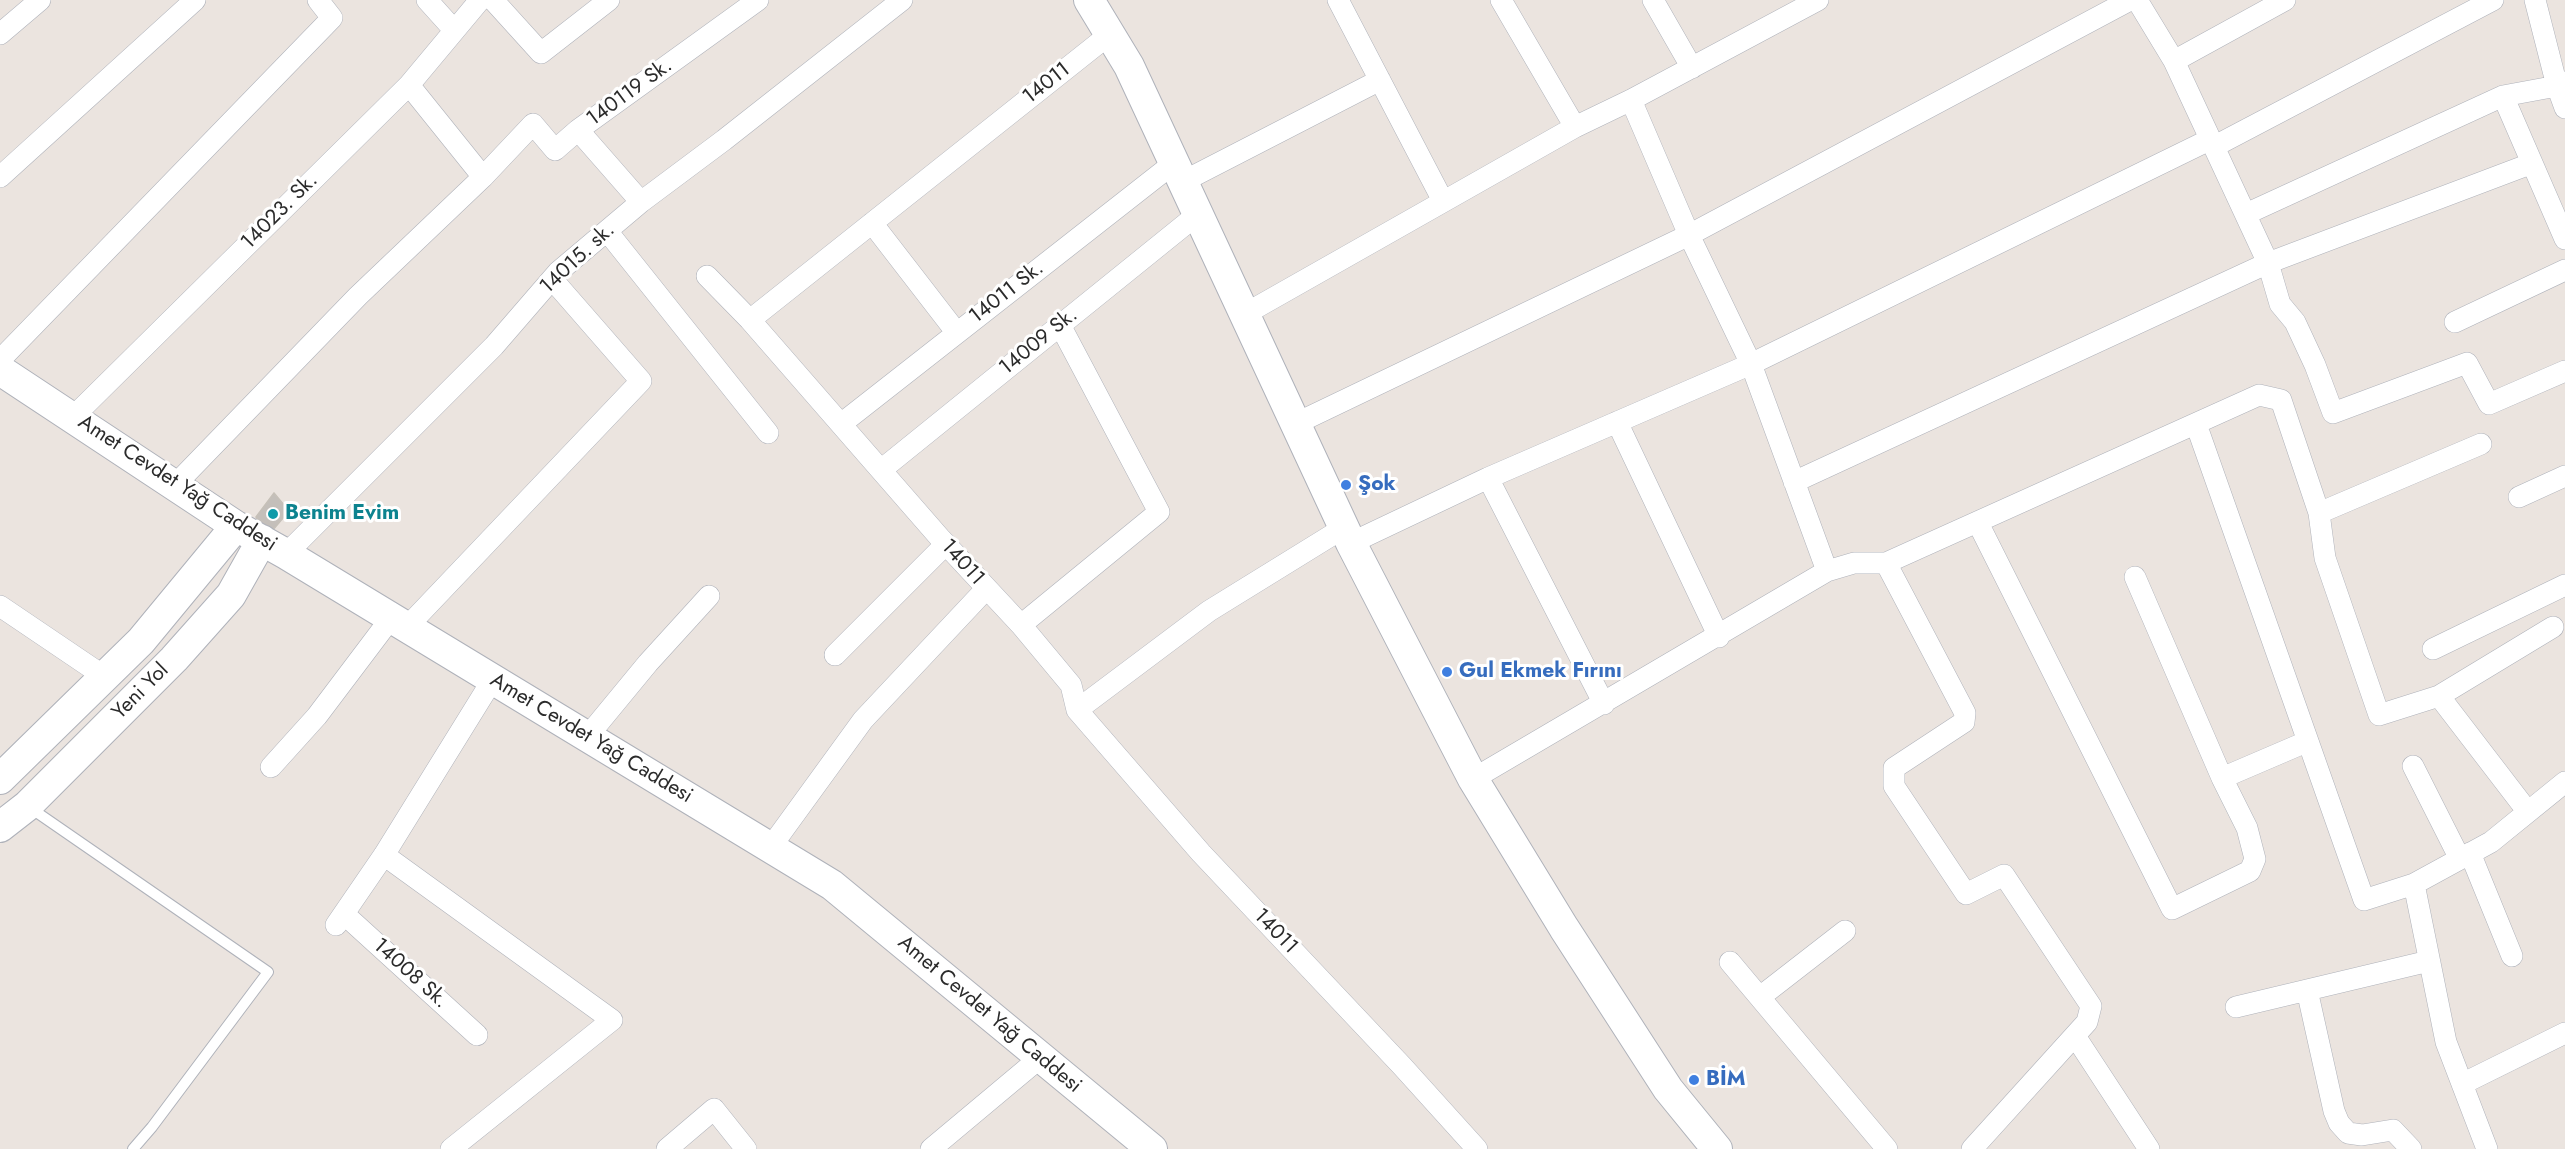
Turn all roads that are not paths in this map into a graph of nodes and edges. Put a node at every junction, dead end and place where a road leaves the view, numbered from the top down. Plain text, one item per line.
1 (39, 0) edge
2 (195, 0) edge
3 (318, 0) edge
4 (427, 0) edge
5 (480, 0) edge
6 (493, 0) edge
7 (609, 0) edge
8 (758, 0) edge
9 (902, 0) edge
10 (1338, 0) edge
11 (1501, 0) edge
12 (1653, 0) edge
13 (2130, 0) edge
14 (2137, 0) edge
15 (2285, 0) edge
16 (2493, 0) edge
17 (2535, 0) edge
18 (1092, 1) edge
19 (1809, 2) edge
20 (454, 30) junction
21 (0, 34) edge
22 (1110, 34) junction
23 (2174, 61) junction
24 (1692, 68) junction
25 (1380, 80) junction
26 (2561, 84) edge
27 (409, 85) junction
28 (2502, 96) junction
29 (1631, 100) junction
30 (2565, 108) edge
31 (1575, 127) junction
32 (578, 130) junction
33 (2213, 142) junction
34 (2530, 164) junction
35 (1178, 172) junction
36 (0, 177) edge
37 (483, 177) junction
38 (1443, 201) junction
39 (640, 202) junction
40 (2558, 208) edge
41 (1198, 214) junction
42 (2246, 214) junction
43 (872, 223) junction
44 (607, 231) junction
45 (1689, 235) junction
46 (2565, 238) edge
47 (2268, 263) junction
48 (2565, 270) edge
49 (707, 276) dead end
50 (552, 279) junction
51 (1245, 314) junction
52 (750, 320) junction
53 (2455, 322) dead end
54 (1060, 325) junction
55 (957, 333) junction
56 (0, 360) edge
57 (1751, 363) junction
58 (0, 370) edge
59 (2565, 371) edge
60 (72, 418) junction
61 (1617, 422) junction
62 (841, 424) junction
63 (1295, 424) junction
64 (2196, 424) junction
65 (768, 433) dead end
66 (2481, 444) dead end
67 (881, 470) junction
68 (2565, 477) edge
69 (1488, 478) junction
70 (1794, 482) junction
71 (175, 485) junction
72 (2519, 496) dead end
73 (2319, 513) junction
74 (1978, 523) junction
75 (236, 526) junction
76 (1348, 535) junction
77 (946, 544) junction
78 (274, 547) junction
79 (1886, 562) junction
80 (1827, 571) junction
81 (2135, 577) dead end
82 (2565, 585) edge
83 (986, 589) junction
84 (709, 596) dead end
85 (0, 606) edge
86 (399, 623) junction
87 (1021, 625) junction
88 (2553, 627) dead end
89 (1719, 637) junction
90 (2433, 649) dead end
91 (835, 655) dead end
92 (105, 677) junction
93 (493, 679) junction
94 (2439, 696) junction
95 (1604, 704) junction
96 (1077, 710) junction
97 (587, 737) junction
98 (2306, 742) junction
99 (2414, 766) dead end
100 (271, 767) dead end
101 (2222, 778) junction
102 (0, 779) edge
103 (1473, 779) junction
104 (2565, 782) edge
105 (27, 806) junction
106 (2528, 813) junction
107 (0, 827) edge
108 (770, 848) junction
109 (384, 855) junction
110 (2465, 856) junction
111 (2414, 884) junction
112 (1845, 931) dead end
113 (2512, 956) dead end
114 (1730, 962) dead end
115 (2429, 962) junction
116 (2307, 990) junction
117 (1760, 997) junction
118 (2236, 1007) dead end
119 (2565, 1033) edge
120 (477, 1035) dead end
121 (2074, 1036) junction
122 (1041, 1057) junction
123 (2462, 1084) junction
124 (133, 1149) edge
125 (451, 1149) edge
126 (667, 1149) edge
127 (746, 1149) edge
128 (931, 1149) edge
129 (1152, 1149) edge
130 (1477, 1149) edge
131 (1717, 1149) edge
132 (1887, 1149) edge
133 (1972, 1149) edge
134 (2149, 1149) edge
135 (2410, 1149) edge
136 (2487, 1149) edge

1 - 21 street
2 - 36 street
3 - 56 street
4 - 20 street
5 - 20 street, 14023. Sk.
6 - 7 street
8 - 32 street, 140119 Sk.
9 - 39 street, 14015. sk.
10 - 25 street
11 - 31 street
12 - 24 street
13 - 45 street
14 - 23 street
15 - 23 street
16 - 33 street
17 - 26 street
18 - 22 main road
19 - 24 street
20 - 27 street, 14023. Sk.
22 - 35 main road
22 - 43 street, 14011
23 - 33 street
24 - 29 street
25 - 35 street, 14011 Sk.
25 - 38 street
26 - 28 street
26 - 30 street
27 - 37 street
27 - 60 street, 14023. Sk.
28 - 34 street
28 - 42 street
29 - 31 street
29 - 45 street
31 - 38 street
32 - 37 street
32 - 39 street, 140119 Sk.
33 - 42 street
33 - 57 street
34 - 40 street
34 - 47 street
35 - 41 main road
35 - 55 street, 14011 Sk.
37 - 71 street
38 - 51 street
39 - 44 street, 14015. sk.
40 - 46 street
41 - 51 main road
41 - 54 street, 14009 Sk.
42 - 47 street
43 - 52 street, 14011
43 - 55 street
44 - 50 street, 14015. sk.
44 - 65 street
45 - 57 street
45 - 63 street
47 - 59 street
47 - 70 street
48 - 53 street
49 - 52 street
50 - 78 street, 14015. sk.
50 - 86 street
51 - 63 main road
52 - 62 street, 14011
54 - 67 street, 14009 Sk.
54 - 87 street
55 - 62 street, 14011 Sk.
57 - 61 street
57 - 70 street
58 - 60 main road, Amet Cevdet Yağ Caddesi
60 - 71 main road, Amet Cevdet Yağ Caddesi
61 - 69 street
61 - 89 street
62 - 67 street, 14011
63 - 76 main road
64 - 73 street
64 - 74 street
64 - 98 street
66 - 73 street
67 - 77 street, 14011
68 - 72 street
69 - 76 street
69 - 95 street
70 - 80 street
71 - 75 main road, Amet Cevdet Yağ Caddesi
73 - 94 street
74 - 79 street
74 - 101 street
75 - 78 main road, Amet Cevdet Yağ Caddesi
75 - 92 main road
76 - 96 street
76 - 103 main road
77 - 83 street, 14011
77 - 91 street
78 - 86 main road, Amet Cevdet Yağ Caddesi
78 - 105 main road, Yeni Yol
79 - 80 street
79 - 121 street
80 - 89 street
81 - 101 street
82 - 90 street
83 - 87 street, 14011
83 - 108 street
84 - 97 street
85 - 92 street
86 - 93 main road, Amet Cevdet Yağ Caddesi
86 - 100 street
87 - 96 street, 14011
88 - 94 street
89 - 95 street
92 - 102 main road
93 - 97 main road, Amet Cevdet Yağ Caddesi
93 - 109 street
94 - 106 street
95 - 103 street
96 - 130 street, 14011
97 - 108 main road, Amet Cevdet Yağ Caddesi
98 - 101 street
98 - 111 street
99 - 110 street
103 - 131 main road
104 - 106 street
105 - 107 main road, Yeni Yol
105 - 124 lane
106 - 110 street
108 - 122 main road, Amet Cevdet Yağ Caddesi
109 - 120 street, 14008 Sk.
109 - 125 street
110 - 111 street
110 - 113 street
111 - 115 street
112 - 117 street
114 - 117 street
115 - 116 street
115 - 123 street
116 - 118 street
116 - 135 street
117 - 132 street
119 - 123 street
121 - 133 street
121 - 134 street
122 - 128 street
122 - 129 main road, Amet Cevdet Yağ Caddesi
123 - 136 street
126 - 127 street

